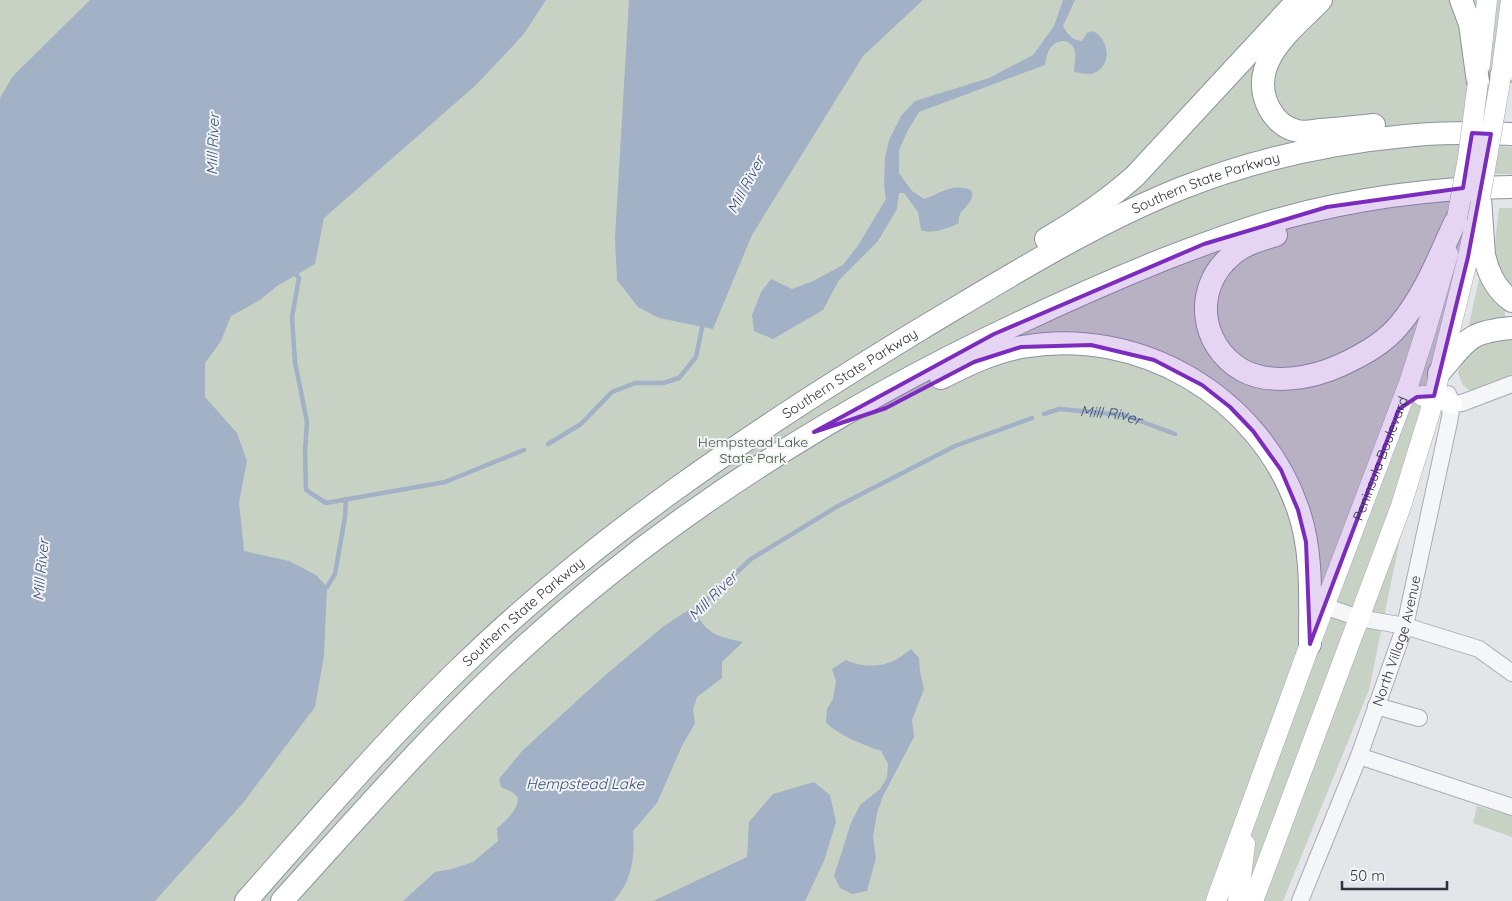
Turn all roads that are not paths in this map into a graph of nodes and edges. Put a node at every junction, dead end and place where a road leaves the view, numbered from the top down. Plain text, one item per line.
1 (1298, 0) edge
2 (1321, 0) edge
3 (1461, 0) edge
4 (1488, 0) edge
5 (1511, 0) edge
6 (1506, 69) edge
7 (1478, 82) junction
8 (1512, 134) edge
9 (1512, 187) edge
10 (1403, 194) junction
11 (1480, 198) junction
12 (1457, 218) junction
13 (1512, 301) edge
14 (1512, 328) edge
15 (866, 363) junction
16 (1439, 373) junction
17 (1512, 384) edge
18 (1443, 400) junction
19 (1399, 409) junction
20 (814, 432) junction
21 (1318, 604) junction
22 (1359, 618) junction
23 (1405, 626) junction
24 (1310, 644) joint
25 (1512, 673) edge
26 (1376, 706) junction
27 (1419, 718) dead end
28 (1359, 756) junction
29 (1252, 800) junction
30 (1512, 807) edge
31 (1284, 819) junction
32 (246, 901) edge
33 (282, 901) edge
34 (1216, 901) edge
35 (1238, 901) edge
36 (1253, 901) edge
37 (1264, 901) edge
38 (1300, 901) edge

1 - 15 highway
2 - 8 highway
3 - 7 highway
4 - 7 main road, Peninsula Boulevard
5 - 6 main road
6 - 11 main road, bridge
7 - 12 main road, Peninsula Boulevard, bridge
8 - 15 highway, Southern State Parkway
9 - 10 highway, Southern State Parkway
10 - 12 highway
10 - 20 highway, Southern State Parkway
11 - 13 highway
11 - 16 main road
12 - 19 main road, Peninsula Boulevard
14 - 16 highway
15 - 32 highway, Southern State Parkway
16 - 18 main road
17 - 18 street
18 - 19 main road
18 - 22 main road
18 - 23 street, North Village Avenue
19 - 21 main road, Peninsula Boulevard
20 - 21 highway
20 - 33 highway, Southern State Parkway
21 - 22 street
21 - 24 highway
22 - 23 street
22 - 31 main road
23 - 25 street
23 - 26 street, North Village Avenue
24 - 29 main road
26 - 27 street
26 - 28 street, North Village Avenue
28 - 30 street
28 - 38 street, North Village Avenue
29 - 34 main road
29 - 35 main road
31 - 36 main road
31 - 37 main road

